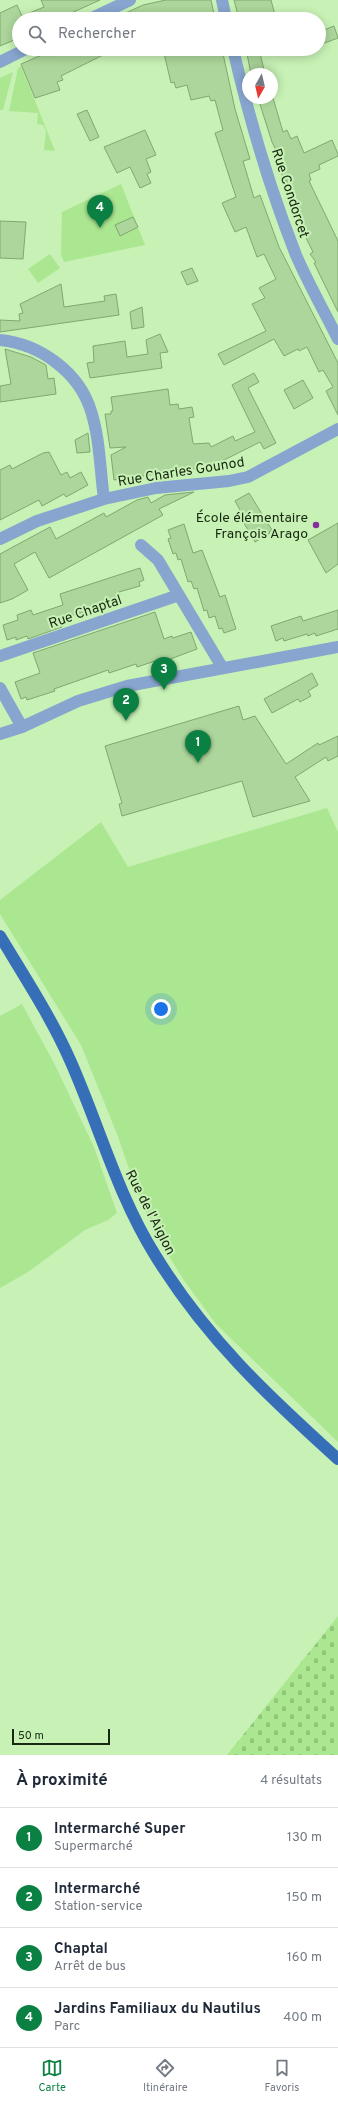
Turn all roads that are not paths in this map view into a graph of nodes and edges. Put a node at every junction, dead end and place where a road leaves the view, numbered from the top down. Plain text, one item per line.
1 (130, 0) edge
2 (222, 0) edge
3 (105, 12) edge
4 (225, 12) edge
5 (12, 56) edge
6 (235, 56) edge
7 (0, 62) edge
8 (338, 339) edge
9 (0, 340) edge
10 (338, 429) edge
11 (104, 499) junction
12 (0, 539) edge
13 (141, 545) dead end
14 (180, 595) junction
15 (338, 647) edge
16 (0, 656) edge
17 (222, 667) junction
18 (0, 688) edge
19 (22, 727) junction
20 (0, 734) edge
21 (0, 744) edge
22 (0, 936) edge
23 (338, 1459) edge

1 - 3 street
2 - 4 street
5 - 7 street
6 - 8 street, Rue Condorcet
9 - 11 street
10 - 11 street, Rue Charles Gounod
11 - 12 street, Rue Charles Gounod
13 - 14 street
14 - 16 street, Rue Chaptal
14 - 17 street
15 - 17 street
17 - 19 street
18 - 19 street
19 - 20 street
19 - 21 street
22 - 23 main road, Rue de l'Aiglon

